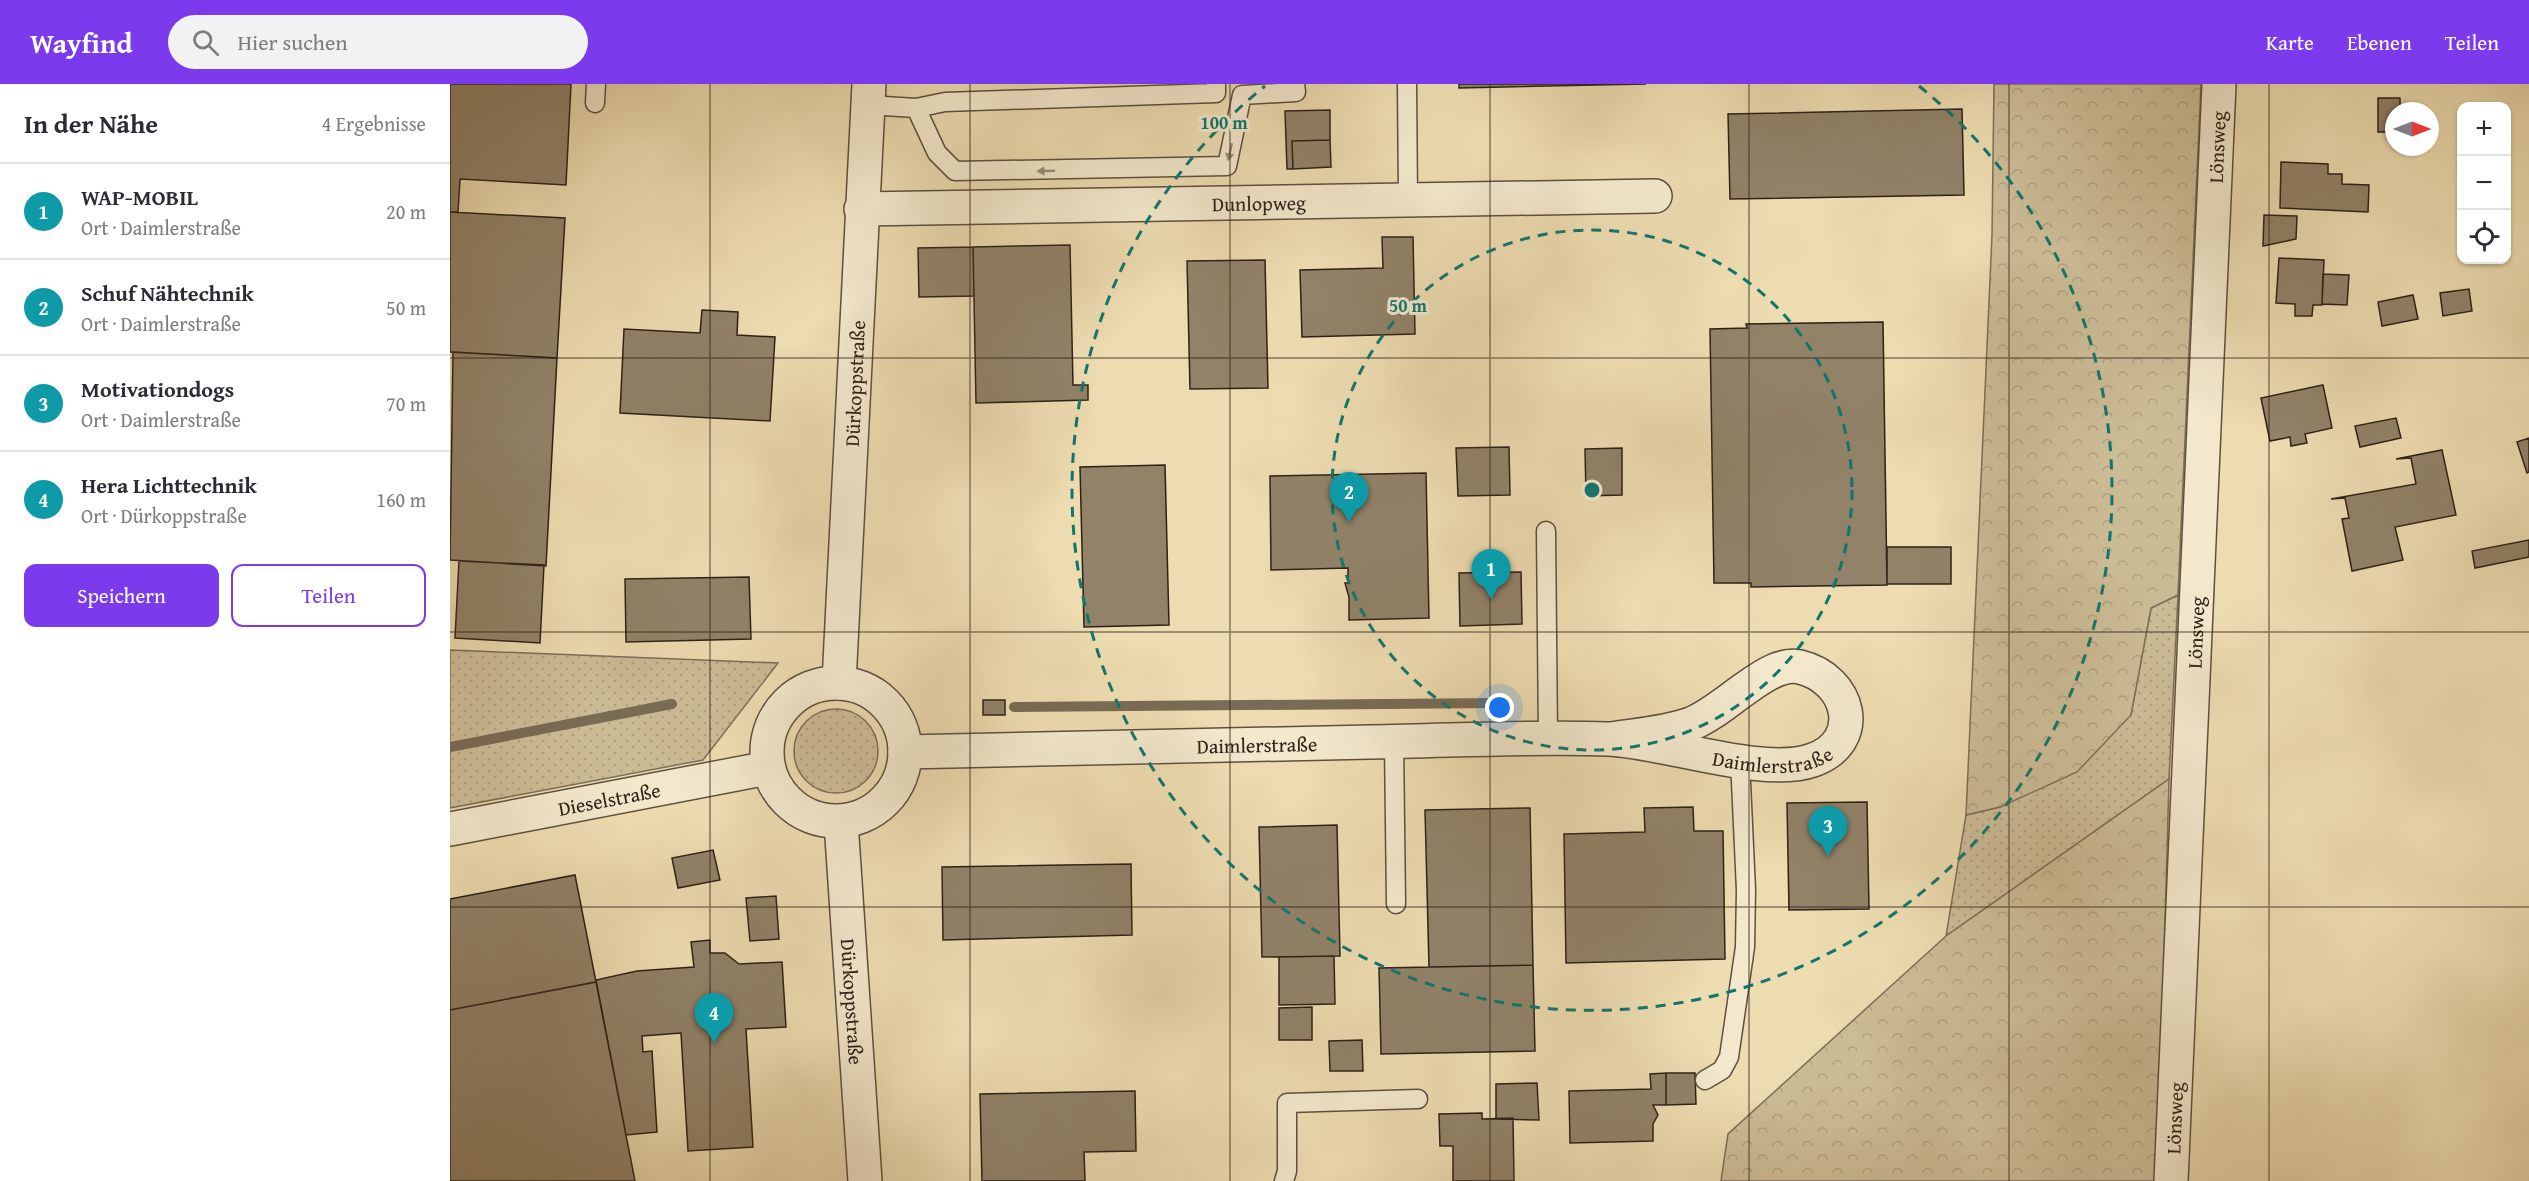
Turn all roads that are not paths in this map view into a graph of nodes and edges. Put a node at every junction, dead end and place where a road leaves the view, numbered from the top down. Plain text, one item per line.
1 (596, 84) edge
2 (1216, 84) edge
3 (1295, 84) edge
4 (1407, 84) edge
5 (2219, 84) edge
6 (869, 94) edge
7 (595, 103) dead end
8 (916, 108) junction
9 (1655, 196) dead end
10 (1408, 200) junction
11 (861, 209) junction
12 (1545, 531) dead end
13 (839, 682) junction
14 (1611, 739) junction
15 (1548, 740) junction
16 (1394, 742) junction
17 (905, 752) junction
18 (1740, 760) junction
19 (768, 768) junction
20 (841, 822) junction
21 (450, 829) edge
22 (1396, 904) dead end
23 (1705, 1080) dead end
24 (1418, 1099) dead end
25 (865, 1181) edge
26 (1284, 1181) edge
27 (2171, 1181) edge

1 - 7 lane
2 - 8 lane
3 -> 8 lane
4 - 10 lane
5 - 27 street, Lönsweg
6 - 8 lane
6 - 11 street, Dürkoppstraße
9 - 10 street, Dunlopweg
10 - 11 street, Dunlopweg
11 - 13 street, Dürkoppstraße
12 - 15 lane
13 - 17 street
13 - 19 street
14 - 15 street, Daimlerstraße
14 - 18 street, Daimlerstraße
14 - 18 street, Daimlerstraße
15 - 16 street, Daimlerstraße
16 - 17 street, Daimlerstraße
16 - 22 lane
17 - 20 street
18 - 23 lane
19 - 20 street
19 - 21 street, Dieselstraße
20 - 25 street, Dürkoppstraße
24 - 26 lane

